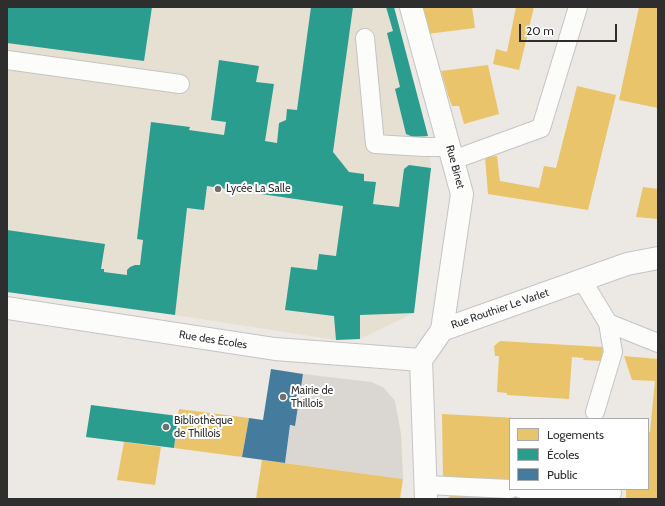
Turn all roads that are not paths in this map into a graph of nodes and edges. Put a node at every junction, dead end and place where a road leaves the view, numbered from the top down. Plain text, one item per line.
1 (411, 7) edge
2 (578, 7) edge
3 (365, 38) dead end
4 (7, 60) edge
5 (180, 84) dead end
6 (451, 153) junction
7 (658, 258) edge
8 (582, 280) junction
9 (7, 308) edge
10 (608, 323) junction
11 (442, 330) junction
12 (658, 343) edge
13 (421, 360) junction
14 (595, 412) dead end
15 (509, 488) edge
16 (544, 490) edge
17 (426, 492) edge
18 (612, 493) dead end

1 - 6 street, Rue Binet
2 - 6 lane
3 - 6 lane
4 - 5 lane
6 - 11 street, Rue Binet
7 - 8 street, Rue Routhier Le Varlet
8 - 10 lane
8 - 11 street, Rue Routhier Le Varlet
9 - 13 street, Rue des Écoles
10 - 12 lane
10 - 14 lane
11 - 13 street, Rue Routhier Le Varlet
13 - 17 street
15 - 17 lane
16 - 18 lane

